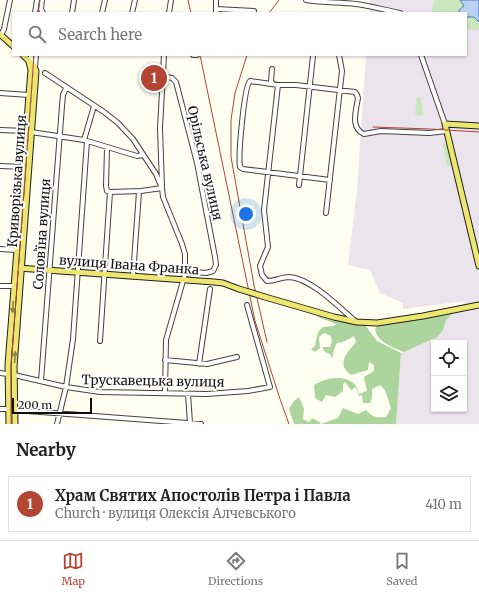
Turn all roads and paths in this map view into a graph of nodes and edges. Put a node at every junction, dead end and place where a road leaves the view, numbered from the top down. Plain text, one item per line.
1 (10, 0) edge
2 (37, 0) edge
3 (42, 0) edge
4 (74, 0) edge
5 (104, 0) edge
6 (135, 0) edge
7 (171, 0) edge
8 (216, 0) edge
9 (306, 0) edge
10 (216, 11) edge
11 (254, 11) dead end
12 (35, 12) edge
13 (42, 12) edge
14 (72, 12) edge
15 (102, 12) edge
16 (132, 12) edge
17 (169, 12) edge
18 (239, 12) edge
19 (395, 12) edge
20 (0, 34) edge
21 (12, 45) edge
22 (164, 56) edge
23 (313, 56) dead end
24 (339, 56) edge
25 (421, 56) edge
26 (30, 60) edge
27 (272, 69) dead end
28 (45, 73) dead end
29 (163, 76) junction
30 (273, 84) junction
31 (278, 85) junction
32 (309, 87) junction
33 (66, 88) junction
34 (339, 90) junction
35 (0, 93) edge
36 (29, 95) junction
37 (94, 106) junction
38 (445, 124) junction
39 (479, 126) edge
40 (0, 130) edge
41 (446, 131) junction
42 (29, 132) junction
43 (60, 136) junction
44 (86, 141) junction
45 (107, 148) junction
46 (142, 155) junction
47 (0, 166) edge
48 (23, 167) junction
49 (269, 172) junction
50 (300, 176) junction
51 (330, 180) junction
52 (299, 185) dead end
53 (162, 188) junction
54 (110, 192) junction
55 (139, 192) junction
56 (326, 213) dead end
57 (0, 249) edge
58 (17, 250) junction
59 (479, 266) edge
60 (18, 268) junction
61 (49, 270) junction
62 (78, 272) junction
63 (105, 274) junction
64 (185, 274) junction
65 (132, 276) junction
66 (183, 280) junction
67 (0, 286) edge
68 (14, 286) junction
69 (210, 289) dead end
70 (247, 305) dead end
71 (479, 305) edge
72 (356, 322) junction
73 (100, 341) dead end
74 (237, 357) dead end
75 (165, 360) junction
76 (199, 364) junction
77 (0, 373) edge
78 (11, 374) junction
79 (41, 381) junction
80 (66, 387) junction
81 (165, 393) junction
82 (188, 394) junction
83 (0, 408) edge
84 (11, 409) junction
85 (61, 414) junction
86 (190, 423) edge
87 (9, 424) edge
88 (15, 424) edge
89 (57, 424) edge
90 (201, 424) edge

1 - 20 street
2 - 12 street
3 - 13 street
4 - 14 street
5 - 15 street
6 - 16 street
7 - 17 street
8 - 10 street
9 - 19 street
10 - 18 street
11 - 18 street
20 - 21 main road
22 - 29 street
23 - 32 street
24 - 34 street
25 - 38 street
26 - 36 main road, Криворізька вулиця
26 - 42 main road, Криворізька вулиця
27 - 30 street
28 - 33 street
29 - 53 street
29 - 64 street, Орільська вулиця
30 - 31 street
30 - 49 street
31 - 32 street
31 - 49 street
32 - 34 street
32 - 50 street
33 - 37 street
33 - 43 street, Соловʼїна вулиця
34 - 41 street
34 - 51 street
35 - 36 street
36 - 42 main road, Криворізька вулиця
37 - 44 street
37 - 46 street
38 - 39 main road
38 - 41 main road
40 - 42 street
41 - 59 main road
42 - 43 street
42 - 48 main road, Криворізька вулиця
42 - 60 main road, Криворізька вулиця
43 - 44 street
43 - 61 street, Соловʼїна вулиця
44 - 45 street
44 - 62 street
45 - 46 street
45 - 54 street
46 - 53 street
47 - 48 street
48 - 58 main road, Криворізька вулиця
49 - 50 street
49 - 72 street
50 - 51 street
50 - 52 street
51 - 56 street
53 - 55 street
53 - 64 street
54 - 55 street
54 - 63 street
55 - 65 street
57 - 58 street
58 - 60 main road, Криворізька вулиця
60 - 61 main road, вулиця Івана Франка
60 - 68 main road, Криворізька вулиця
78 -> 60 main road, Криворізька вулиця
61 - 62 main road, вулиця Івана Франка
61 - 79 street, Соловʼїна вулиця
62 - 63 main road, вулиця Івана Франка
62 - 80 street
63 - 65 main road, вулиця Івана Франка
63 - 73 street
64 - 66 street
65 - 66 main road, вулиця Івана Франка
66 - 72 main road, вулиця Івана Франка, bridge
66 - 75 street
67 - 68 street
68 -> 78 main road, Криворізька вулиця
69 - 76 street
70 - 82 street, Трускавецька вулиця
71 - 72 main road, вулиця Івана Франка
74 - 76 street
75 - 76 street
75 - 81 street
77 - 78 street, Трускавецька вулиця
78 - 79 street, Трускавецька вулиця
78 - 84 main road, Криворізька вулиця
79 - 80 street, Трускавецька вулиця
80 - 81 street, Трускавецька вулиця
80 - 85 street
81 - 82 street, Трускавецька вулиця
82 - 86 street
83 - 84 street
84 - 85 street
84 - 87 main road, Криворізька вулиця
84 - 88 main road, Криворізька вулиця
85 - 86 street
85 - 89 street
86 - 90 street

